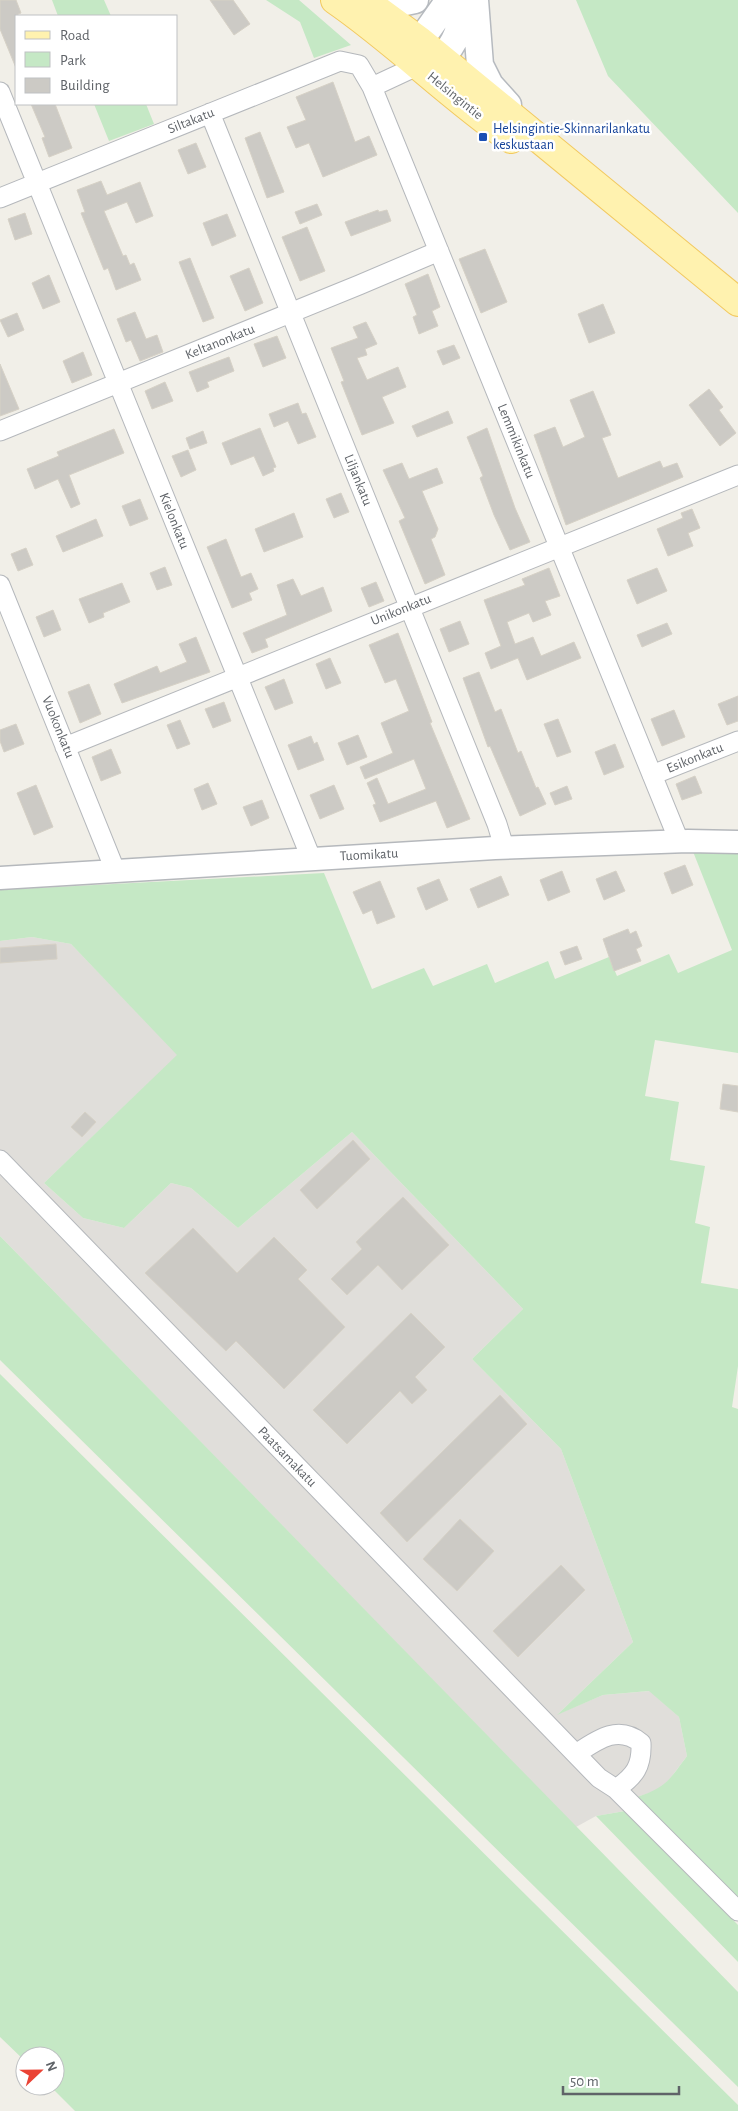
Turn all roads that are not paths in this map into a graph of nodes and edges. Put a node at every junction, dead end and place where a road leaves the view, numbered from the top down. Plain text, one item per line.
1 (335, 0) edge
2 (414, 0) edge
3 (449, 0) edge
4 (465, 0) edge
5 (475, 0) edge
6 (365, 1) edge
7 (426, 55) junction
8 (372, 88) junction
9 (0, 92) edge
10 (210, 113) junction
11 (552, 150) junction
12 (37, 183) junction
13 (0, 198) edge
14 (439, 251) junction
15 (678, 255) junction
16 (738, 302) edge
17 (291, 312) junction
18 (118, 383) junction
19 (0, 431) edge
20 (738, 475) edge
21 (559, 547) junction
22 (0, 585) edge
23 (409, 607) junction
24 (238, 677) junction
25 (738, 741) edge
26 (65, 746) junction
27 (652, 775) junction
28 (678, 841) junction
29 (738, 842) edge
30 (504, 847) junction
31 (311, 858) junction
32 (115, 870) junction
33 (0, 878) edge
34 (0, 1160) edge
35 (576, 1754) junction
36 (616, 1789) junction
37 (738, 1911) edge

1 - 7 main road, Helsingintie
2 - 6 main road
3 - 7 main road
4 - 7 main road
5 - 11 main road
6 - 7 main road, Helsingintie
7 - 8 street
7 - 11 main road, Helsingintie
7 - 15 main road, Helsingintie
8 - 10 street, Siltakatu
8 - 14 street, Lemmikinkatu
9 - 12 street, Kielonkatu
10 - 12 street, Siltakatu
10 - 17 street, Liljankatu
11 - 15 main road, Helsingintie
12 - 13 street, Siltakatu
12 - 18 street, Kielonkatu
14 - 17 street, Keltanonkatu
14 - 21 street, Lemmikinkatu
15 - 16 main road, Helsingintie
17 - 18 street, Keltanonkatu
17 - 23 street, Liljankatu
18 - 19 street, Keltanonkatu
18 - 24 street, Kielonkatu
20 - 21 street, Unikonkatu
21 - 23 street, Unikonkatu
21 - 27 street, Lemmikinkatu
22 - 26 street, Vuokonkatu
23 - 24 street, Unikonkatu
23 - 30 street, Liljankatu
24 - 26 street, Unikonkatu
24 - 31 street, Kielonkatu
25 - 27 street, Esikonkatu
26 - 32 street, Vuokonkatu
27 - 28 street, Lemmikinkatu
28 - 29 street, Tuomikatu
28 - 30 street, Tuomikatu
30 - 31 street, Tuomikatu
31 - 32 street, Tuomikatu
32 - 33 street, Tuomikatu
34 - 35 street, Paatsamakatu
35 - 36 street, Paatsamakatu
35 - 36 street
36 - 37 street, Paatsamakatu

